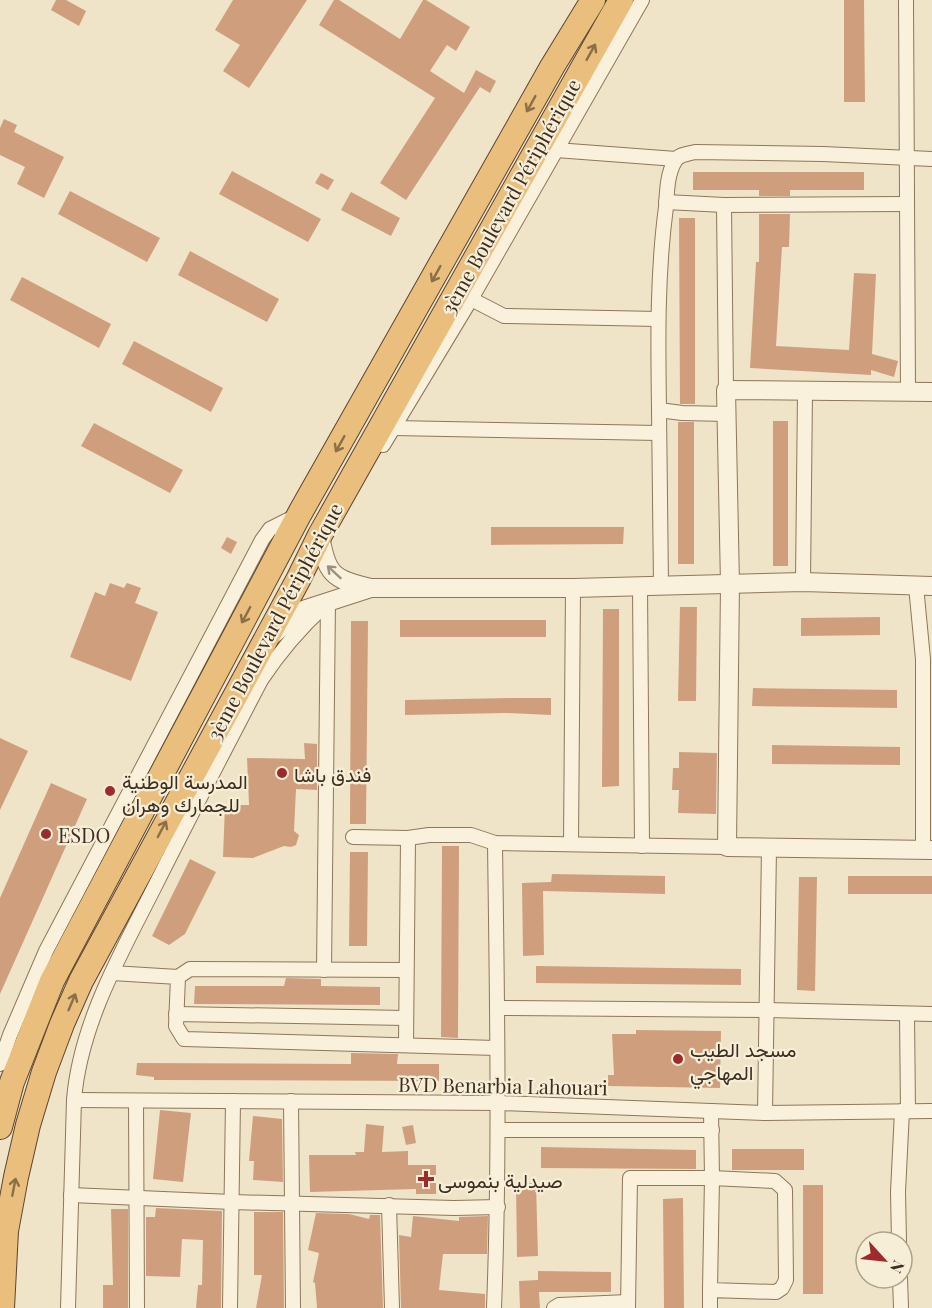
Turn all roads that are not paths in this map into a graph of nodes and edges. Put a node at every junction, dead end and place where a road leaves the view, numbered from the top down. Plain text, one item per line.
1 (593, 0) edge
2 (621, 0) edge
3 (642, 0) edge
4 (906, 0) edge
5 (556, 150) junction
6 (676, 159) junction
7 (907, 159) junction
8 (932, 159) edge
9 (666, 202) junction
10 (907, 204) junction
11 (723, 205) junction
12 (471, 299) junction
13 (658, 319) junction
14 (726, 390) junction
15 (805, 392) junction
16 (908, 392) junction
17 (932, 392) edge
18 (659, 410) junction
19 (727, 414) junction
20 (394, 429) junction
21 (659, 434) junction
22 (351, 480) junction
23 (300, 513) junction
24 (320, 535) junction
25 (803, 582) junction
26 (730, 584) junction
27 (640, 586) junction
28 (661, 586) junction
29 (924, 586) edge
30 (371, 588) junction
31 (573, 588) junction
32 (328, 601) junction
33 (262, 644) junction
34 (353, 837) dead end
35 (408, 838) junction
36 (495, 843) junction
37 (571, 844) junction
38 (642, 846) junction
39 (726, 847) junction
40 (770, 848) junction
41 (927, 850) edge
42 (324, 970) junction
43 (406, 970) junction
44 (112, 973) junction
45 (178, 977) junction
46 (497, 1008) junction
47 (767, 1010) junction
48 (176, 1014) junction
49 (908, 1014) junction
50 (932, 1014) edge
51 (406, 1018) junction
52 (406, 1044) junction
53 (496, 1048) junction
54 (0, 1065) edge
55 (74, 1100) junction
56 (136, 1101) junction
57 (234, 1101) junction
58 (291, 1101) junction
59 (498, 1103) junction
60 (711, 1111) junction
61 (905, 1111) junction
62 (932, 1111) edge
63 (765, 1113) junction
64 (0, 1127) edge
65 (498, 1130) junction
66 (712, 1130) junction
67 (712, 1178) junction
68 (71, 1195) junction
69 (136, 1197) junction
70 (232, 1202) junction
71 (292, 1203) junction
72 (389, 1205) junction
73 (498, 1207) junction
74 (899, 1230) edge
75 (710, 1290) junction
76 (900, 1290) edge
77 (628, 1305) edge
78 (2, 1308) edge
79 (68, 1308) edge
80 (137, 1308) edge
81 (230, 1308) edge
82 (293, 1308) edge
83 (392, 1308) edge
84 (494, 1308) edge
85 (554, 1308) edge
86 (710, 1308) edge
87 (901, 1308) edge

1 -> 23 highway, 3ème Boulevard Périphérique
22 -> 2 highway, 3ème Boulevard Périphérique
3 - 5 street
4 - 7 street
5 - 6 street
5 - 12 street
6 - 7 street
6 - 9 street
7 - 8 street
7 - 10 street
9 - 11 street
9 - 13 street
10 - 11 street
10 - 16 street
11 - 14 street
12 - 13 street
12 - 20 street
13 - 18 street
14 - 15 street
14 - 19 street
15 - 16 street
15 - 25 street
16 - 17 street
18 - 19 street
18 - 21 street
19 - 26 street
20 - 21 street
20 - 22 street
21 - 28 street
22 - 24 highway, 3ème Boulevard Périphérique
23 - 54 street
23 -> 64 highway, 3ème Boulevard Périphérique
30 -> 24 street
24 - 33 highway, 3ème Boulevard Périphérique
25 - 26 street
25 - 29 street
26 - 28 street
26 - 39 street
27 - 28 street
27 - 31 street
27 - 38 street
29 - 41 street
30 - 31 street
30 - 32 street
31 - 37 street
32 - 33 street
32 - 42 street
32 - 44 street
78 -> 33 highway, 3ème Boulevard Périphérique
34 - 35 street
35 - 36 street
35 - 43 street
36 - 37 street
36 - 46 street
37 - 38 street
38 - 39 street
39 - 40 street
40 - 41 street
40 - 47 street
42 - 43 street
42 - 45 street
43 - 51 street
44 - 45 street
44 - 55 street
45 - 48 street
46 - 47 street
46 - 53 street
47 - 49 street
47 - 63 street
48 - 51 street
48 - 52 street
49 - 50 street
49 - 61 street
51 - 52 street
52 - 53 street
53 - 59 street
55 - 56 street, BVD Benarbia Lahouari
55 - 68 street
56 - 57 street, BVD Benarbia Lahouari
56 - 69 street
57 - 58 street, BVD Benarbia Lahouari
57 - 70 street
58 - 59 street, BVD Benarbia Lahouari
58 - 71 street
59 - 60 street, BVD Benarbia Lahouari
59 - 65 street
60 - 63 street, BVD Benarbia Lahouari
60 - 66 street
61 - 62 street, BVD Benarbia Lahouari
61 - 63 street, BVD Benarbia Lahouari
61 - 74 street
65 - 66 street
65 - 73 street
66 - 67 street
67 - 75 street
67 - 75 street
67 - 77 street
68 - 69 street
68 - 79 street
69 - 70 street
69 - 80 street
70 - 71 street
70 - 81 street
71 - 72 street
71 - 82 street
72 - 73 street
72 - 83 street
73 - 84 street
75 - 86 street
76 - 87 street
77 - 85 street

